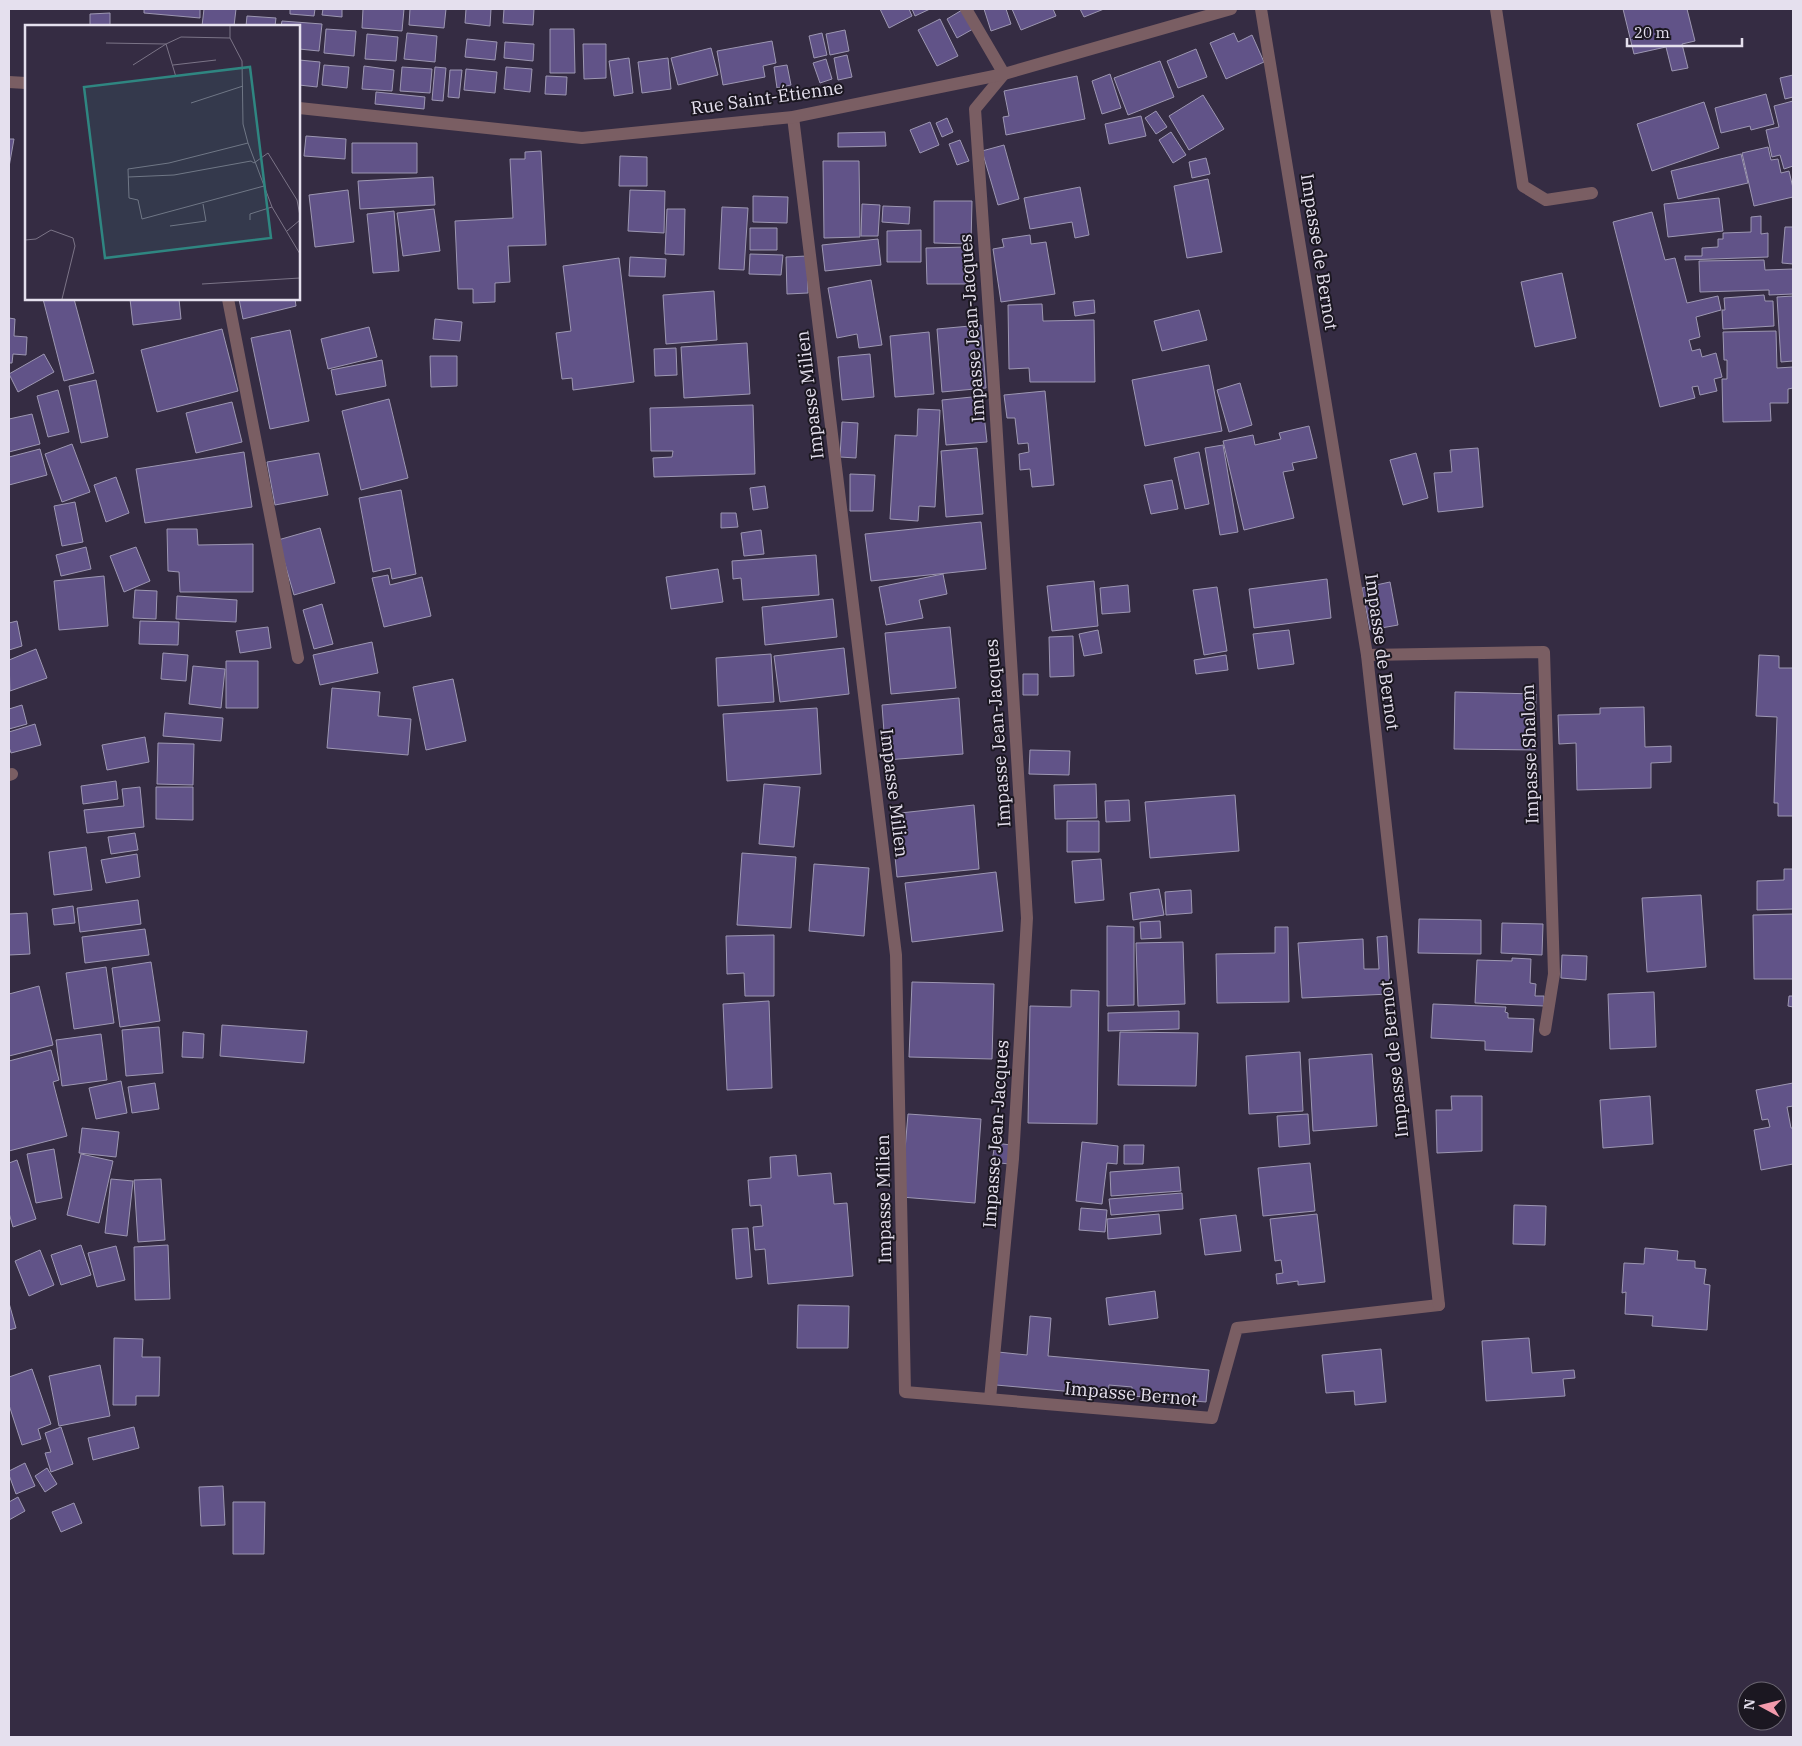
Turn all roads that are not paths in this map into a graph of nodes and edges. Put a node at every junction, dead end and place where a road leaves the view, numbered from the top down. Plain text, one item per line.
1 (966, 9) edge
2 (1231, 9) edge
3 (1261, 9) edge
4 (1496, 9) edge
5 (1004, 74) junction
6 (9, 82) edge
7 (25, 83) edge
8 (300, 108) edge
9 (793, 117) junction
10 (1592, 193) dead end
11 (228, 300) edge
12 (1367, 655) junction
13 (298, 658) dead end
14 (1545, 1030) dead end
15 (1439, 1305) joint
16 (990, 1399) junction

1 - 5 street
2 - 5 street, Rue Saint-Étienne
3 - 12 street, Impasse de Bernot
4 - 10 street
5 - 9 street, Rue Saint-Étienne
5 - 16 street, Impasse Jean-Jacques
6 - 7 street
8 - 9 street, Rue Saint-Étienne
9 - 16 street, Impasse Milien
11 - 13 street
12 - 14 street, Impasse Shalom
12 - 15 street, Impasse de Bernot
15 - 16 street, Impasse Bernot

